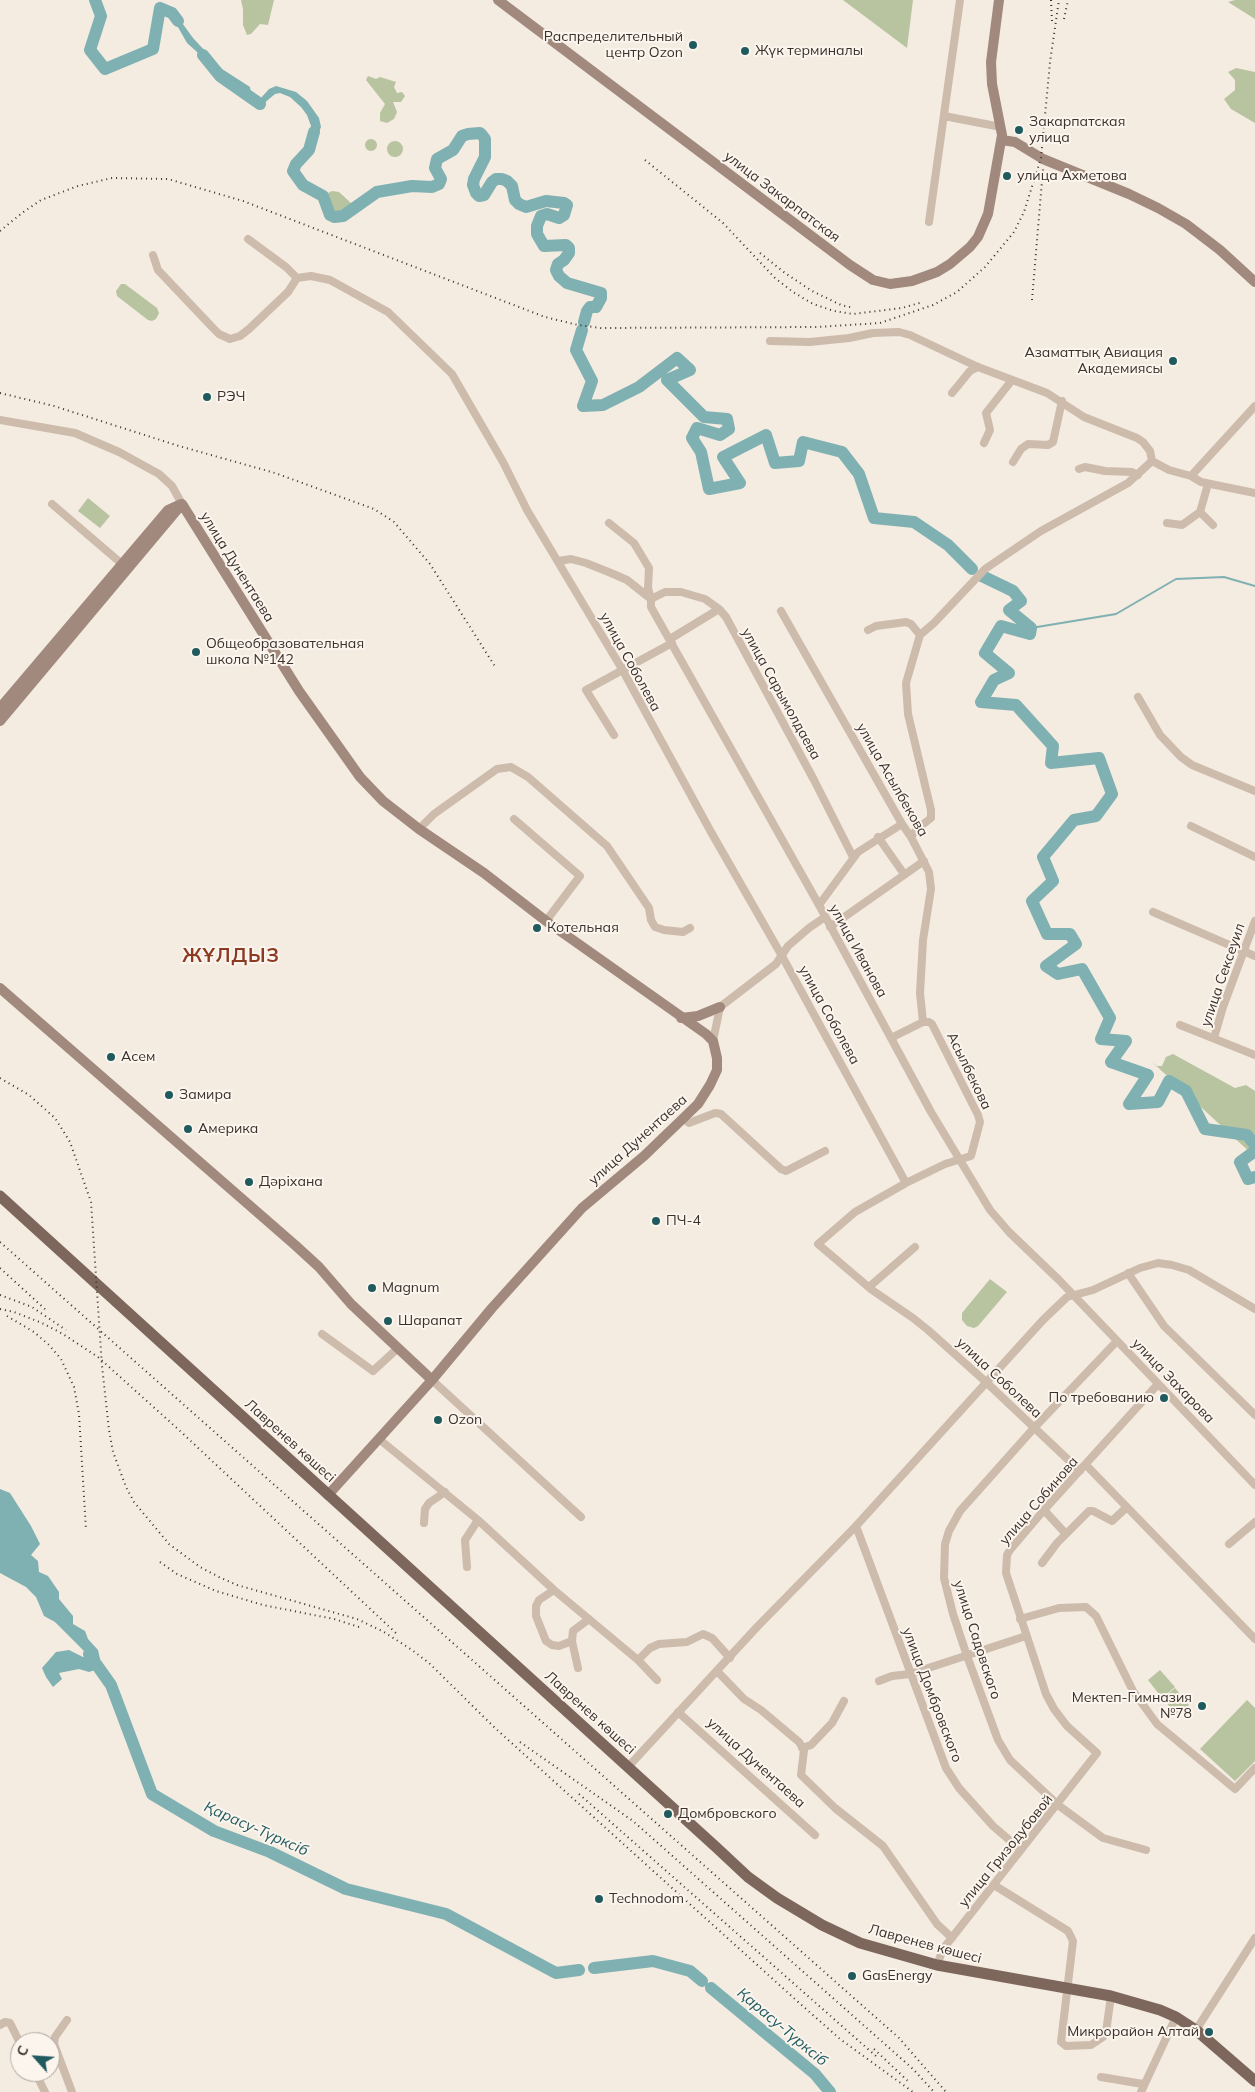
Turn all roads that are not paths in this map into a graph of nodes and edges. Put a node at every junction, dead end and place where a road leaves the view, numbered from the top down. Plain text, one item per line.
1 (498, 0) edge
2 (960, 0) edge
3 (999, 0) edge
4 (944, 116) junction
5 (1001, 127) junction
6 (1002, 140) junction
7 (929, 222) dead end
8 (248, 239) dead end
9 (153, 256) dead end
10 (297, 278) junction
11 (1255, 282) edge
12 (770, 341) dead end
13 (978, 367) junction
14 (1012, 380) junction
15 (952, 393) dead end
16 (1062, 401) junction
17 (1255, 406) edge
18 (0, 420) edge
19 (984, 443) dead end
20 (1152, 461) junction
21 (1013, 462) dead end
22 (1079, 469) dead end
23 (1138, 475) junction
24 (1191, 476) junction
25 (1208, 484) junction
26 (1255, 493) edge
27 (52, 504) dead end
28 (182, 504) junction
29 (1200, 512) junction
30 (609, 523) dead end
31 (1167, 523) dead end
32 (1213, 525) dead end
33 (558, 561) junction
34 (122, 564) junction
35 (652, 599) junction
36 (719, 609) junction
37 (781, 611) dead end
38 (868, 630) dead end
39 (920, 635) junction
40 (671, 641) junction
41 (622, 669) junction
42 (1138, 697) dead end
43 (0, 708) edge
44 (0, 721) edge
45 (614, 735) dead end
46 (1255, 791) edge
47 (514, 819) dead end
48 (902, 824) junction
49 (1191, 826) dead end
50 (419, 829) junction
51 (878, 837) junction
52 (911, 837) junction
53 (853, 857) junction
54 (1255, 857) edge
55 (924, 860) junction
56 (904, 874) junction
57 (819, 905) junction
58 (1153, 912) dead end
59 (825, 917) junction
60 (546, 921) junction
61 (1255, 921) edge
62 (830, 927) junction
63 (690, 928) dead end
64 (1243, 950) junction
65 (782, 956) junction
66 (1255, 956) edge
67 (0, 988) edge
68 (720, 1008) junction
69 (681, 1018) junction
70 (923, 1022) junction
71 (1180, 1025) dead end
72 (891, 1038) junction
73 (1214, 1038) junction
74 (713, 1041) junction
75 (1255, 1055) edge
76 (684, 1119) junction
77 (825, 1150) dead end
78 (959, 1160) junction
79 (906, 1183) junction
80 (0, 1196) edge
81 (915, 1247) dead end
82 (1128, 1273) junction
83 (869, 1287) junction
84 (1073, 1295) junction
85 (1255, 1308) edge
86 (322, 1334) dead end
87 (1117, 1341) junction
88 (398, 1348) junction
89 (432, 1380) junction
90 (986, 1382) junction
91 (1158, 1384) junction
92 (1255, 1415) edge
93 (1034, 1428) junction
94 (379, 1439) junction
95 (1086, 1465) junction
96 (1080, 1471) junction
97 (1255, 1485) edge
98 (445, 1492) junction
99 (328, 1495) junction
100 (1127, 1507) junction
101 (1044, 1510) junction
102 (581, 1517) dead end
103 (478, 1520) junction
104 (1255, 1522) edge
105 (424, 1523) dead end
106 (856, 1526) junction
107 (1066, 1534) junction
108 (1228, 1544) dead end
109 (1042, 1563) dead end
110 (467, 1567) dead end
111 (554, 1590) junction
112 (589, 1619) junction
113 (1020, 1619) junction
114 (1026, 1636) junction
115 (1255, 1639) edge
116 (572, 1641) junction
117 (967, 1656) junction
118 (730, 1658) junction
119 (638, 1660) junction
120 (578, 1668) dead end
121 (717, 1671) junction
122 (910, 1674) junction
123 (657, 1680) dead end
124 (879, 1681) dead end
125 (844, 1701) dead end
126 (678, 1712) junction
127 (802, 1748) junction
128 (1097, 1753) joint
129 (628, 1767) junction
130 (1255, 1768) edge
131 (1058, 1805) junction
132 (815, 1835) dead end
133 (1021, 1850) junction
134 (1146, 1850) dead end
135 (994, 1885) junction
136 (952, 1938) junction
137 (1255, 1938) edge
138 (937, 1965) junction
139 (1066, 1989) junction
140 (1111, 1996) junction
141 (1176, 2017) junction
142 (67, 2020) dead end
143 (0, 2025) edge
144 (1196, 2030) junction
145 (14, 2032) edge
146 (1101, 2077) dead end
147 (1255, 2081) edge
148 (1142, 2088) edge
149 (72, 2092) edge

1 - 6 street, улица Закарпатская
2 - 4 street
3 - 5 street
4 - 5 street
4 - 7 street
5 - 6 street
6 - 11 street
8 - 10 street
9 - 10 street
10 - 33 street, улица Соболева
12 - 13 street
13 - 14 street
13 - 15 street
14 - 16 street
14 - 19 street
16 - 20 street
16 - 21 street
17 - 24 street
18 - 28 street
20 - 23 street
20 - 24 street
22 - 23 street
23 - 39 street
24 - 25 street
25 - 26 street
25 - 29 street
27 - 34 street
28 - 34 street
28 - 44 street
28 - 50 street, улица Дунентаева
29 - 31 street
29 - 32 street
30 - 35 street, улица Иванова
33 - 35 street
33 - 41 street, улица Соболева
34 - 43 street
35 - 36 street, улица Сарымолдаева
35 - 40 street, улица Иванова
36 - 40 street
36 - 53 street, улица Сарымолдаева
37 - 48 street, улица Асылбекова
38 - 39 street
39 - 52 street
40 - 41 street
40 - 57 street, улица Иванова
41 - 45 street
41 - 65 street, улица Соболева
42 - 46 street
47 - 60 street
48 - 51 street
48 - 52 street, улица Асылбекова
49 - 54 street
50 - 60 street, улица Дунентаева
50 - 63 street
51 - 53 street
51 - 56 street
52 - 55 street, улица Асылбекова
53 - 57 street
55 - 56 street
55 - 70 street
56 - 62 street
57 - 59 street, улица Иванова
58 - 64 street
59 - 62 street, улица Иванова
59 - 65 street
60 - 69 street, улица Дунентаева
61 - 64 street, улица Сексеуил
62 - 72 street, улица Иванова
64 - 66 street
64 - 73 street, улица Сексеуил
65 - 68 street
65 - 79 street, улица Соболева
67 - 88 street
68 - 69 street
68 - 74 street
69 - 74 street, улица Дунентаева
70 - 72 street
70 - 78 street, Асылбекова
71 - 73 street
72 - 78 street, улица Иванова
73 - 75 street
74 - 76 street, улица Дунентаева
76 - 77 street
76 - 89 street, улица Дунентаева
78 - 79 street, улица Соболева
78 - 84 street, улица Иванова
79 - 83 street, улица Соболева
80 - 99 main road, Лавренев көшесі
81 - 83 street
82 - 84 street
82 - 85 street
82 - 92 street
83 - 90 street, улица Соболева
84 - 87 street, улица Захарова
84 - 90 street
86 - 88 street
87 - 91 street, улица Захарова
87 - 93 street, улица Садовского
88 - 89 street
89 - 94 street, улица Дунентаева
89 - 102 street
90 - 93 street, улица Соболева
90 - 106 street
91 - 95 street, улица Собинова
91 - 97 street, улица Захарова
93 - 96 street, улица Соболева
93 - 117 street, улица Садовского
94 - 98 street
94 - 99 street, улица Дунентаева
95 - 96 street, улица Собинова
95 - 100 street
96 - 101 street, улица Собинова
98 - 103 street
98 - 105 street
99 - 129 main road, Лавренев көшесі
100 - 107 street
100 - 115 street
101 - 107 street
101 - 113 street, улица Собинова
103 - 110 street
103 - 111 street
104 - 108 street
106 - 118 street
106 - 122 street, улица Домбровского
107 - 109 street
111 - 112 street
111 - 116 street
112 - 116 street
112 - 119 street
113 - 114 street, улица Собинова
113 - 130 street
114 - 117 street
114 - 128 street, улица Собинова
116 - 120 street
117 - 122 street
117 - 131 street, улица Садовского
118 - 119 street
118 - 121 street
119 - 123 street
121 - 126 street
121 - 127 street
122 - 124 street
122 - 133 street, улица Домбровского
125 - 127 street
126 - 129 street
126 - 132 street, улица Дунентаева
127 - 136 street
128 - 131 street, улица Гризодубовой
129 - 138 main road, Лавренев көшесі
131 - 133 street, улица Гризодубовой
131 - 134 street, улица Садовского
133 - 135 street, улица Гризодубовой
135 - 136 street, улица Гризодубовой
135 - 139 street
136 - 138 street, улица Гризодубовой
137 - 144 street
138 - 139 main road, Лавренев көшесі
139 - 140 main road, Лавренев көшесі
139 - 140 street
140 - 141 main road, Лавренев көшесі
141 - 144 main road, Лавренев көшесі
141 - 148 street
142 - 149 street
143 - 145 street
144 - 147 main road, Лавренев көшесі
146 - 148 street

